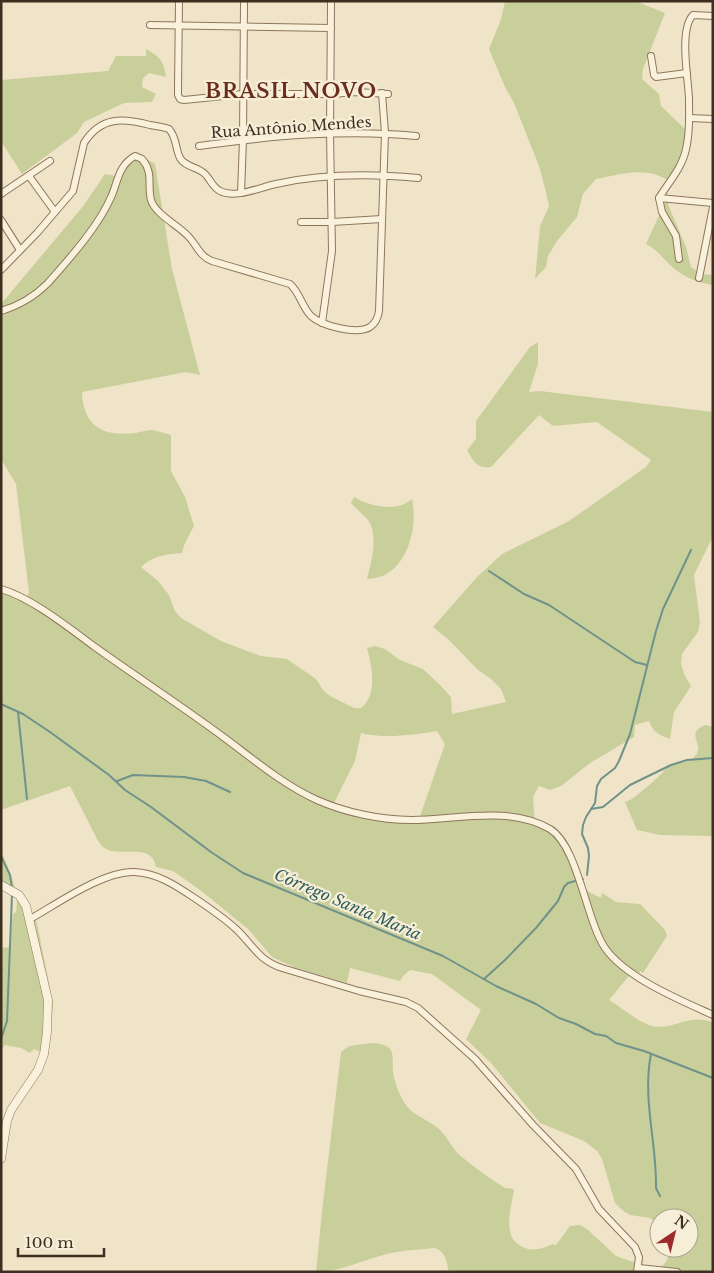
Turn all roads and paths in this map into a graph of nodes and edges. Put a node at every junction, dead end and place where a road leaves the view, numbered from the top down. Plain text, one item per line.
1 (179, 1) edge
2 (244, 1) edge
3 (331, 1) edge
4 (713, 16) edge
5 (150, 25) dead end
6 (180, 25) junction
7 (243, 27) junction
8 (331, 28) junction
9 (651, 56) dead end
10 (687, 73) junction
11 (243, 94) junction
12 (331, 94) junction
13 (689, 118) junction
14 (713, 119) edge
15 (384, 133) junction
16 (330, 134) junction
17 (416, 136) dead end
18 (243, 140) junction
19 (199, 146) dead end
20 (50, 160) dead end
21 (384, 175) junction
22 (29, 176) junction
23 (331, 177) junction
24 (418, 178) dead end
25 (241, 193) junction
26 (1, 194) edge
27 (660, 198) junction
28 (713, 203) edge
29 (713, 207) edge
30 (55, 212) junction
31 (382, 219) junction
32 (1, 220) edge
33 (301, 222) dead end
34 (332, 222) junction
35 (20, 250) junction
36 (679, 259) dead end
37 (1, 270) edge
38 (699, 278) dead end
39 (1, 312) edge
40 (322, 323) junction
41 (1, 590) edge
42 (3, 886) edge
43 (30, 919) junction
44 (713, 1016) edge
45 (1, 1158) edge
46 (638, 1271) edge
47 (677, 1272) edge

1 - 6 street
2 - 7 street
3 - 8 street
4 - 10 street
5 - 6 street
6 - 7 street
6 - 11 street
7 - 8 street
7 - 11 street
8 - 12 street
9 - 10 street
10 - 13 street
11 - 12 street
11 - 18 street
12 - 15 street
12 - 16 street
13 - 14 street
13 - 27 street
15 - 16 street, Rua Antônio Mendes
15 - 17 street, Rua Antônio Mendes
15 - 21 street
16 - 18 street, Rua Antônio Mendes
16 - 23 street
18 - 19 street, Rua Antônio Mendes
18 - 25 street
20 - 22 street
21 - 23 street
21 - 24 street
21 - 31 street
22 - 26 street
22 - 30 street
23 - 25 street
23 - 34 street
25 - 30 street
27 - 28 street
27 - 36 street
29 - 38 street
30 - 35 street
31 - 34 street
31 - 40 street
32 - 35 street
33 - 34 street
34 - 40 street
35 - 37 street
39 - 40 street
41 - 44 street
42 - 43 street
43 - 45 street
43 - 46 street
46 - 47 street

